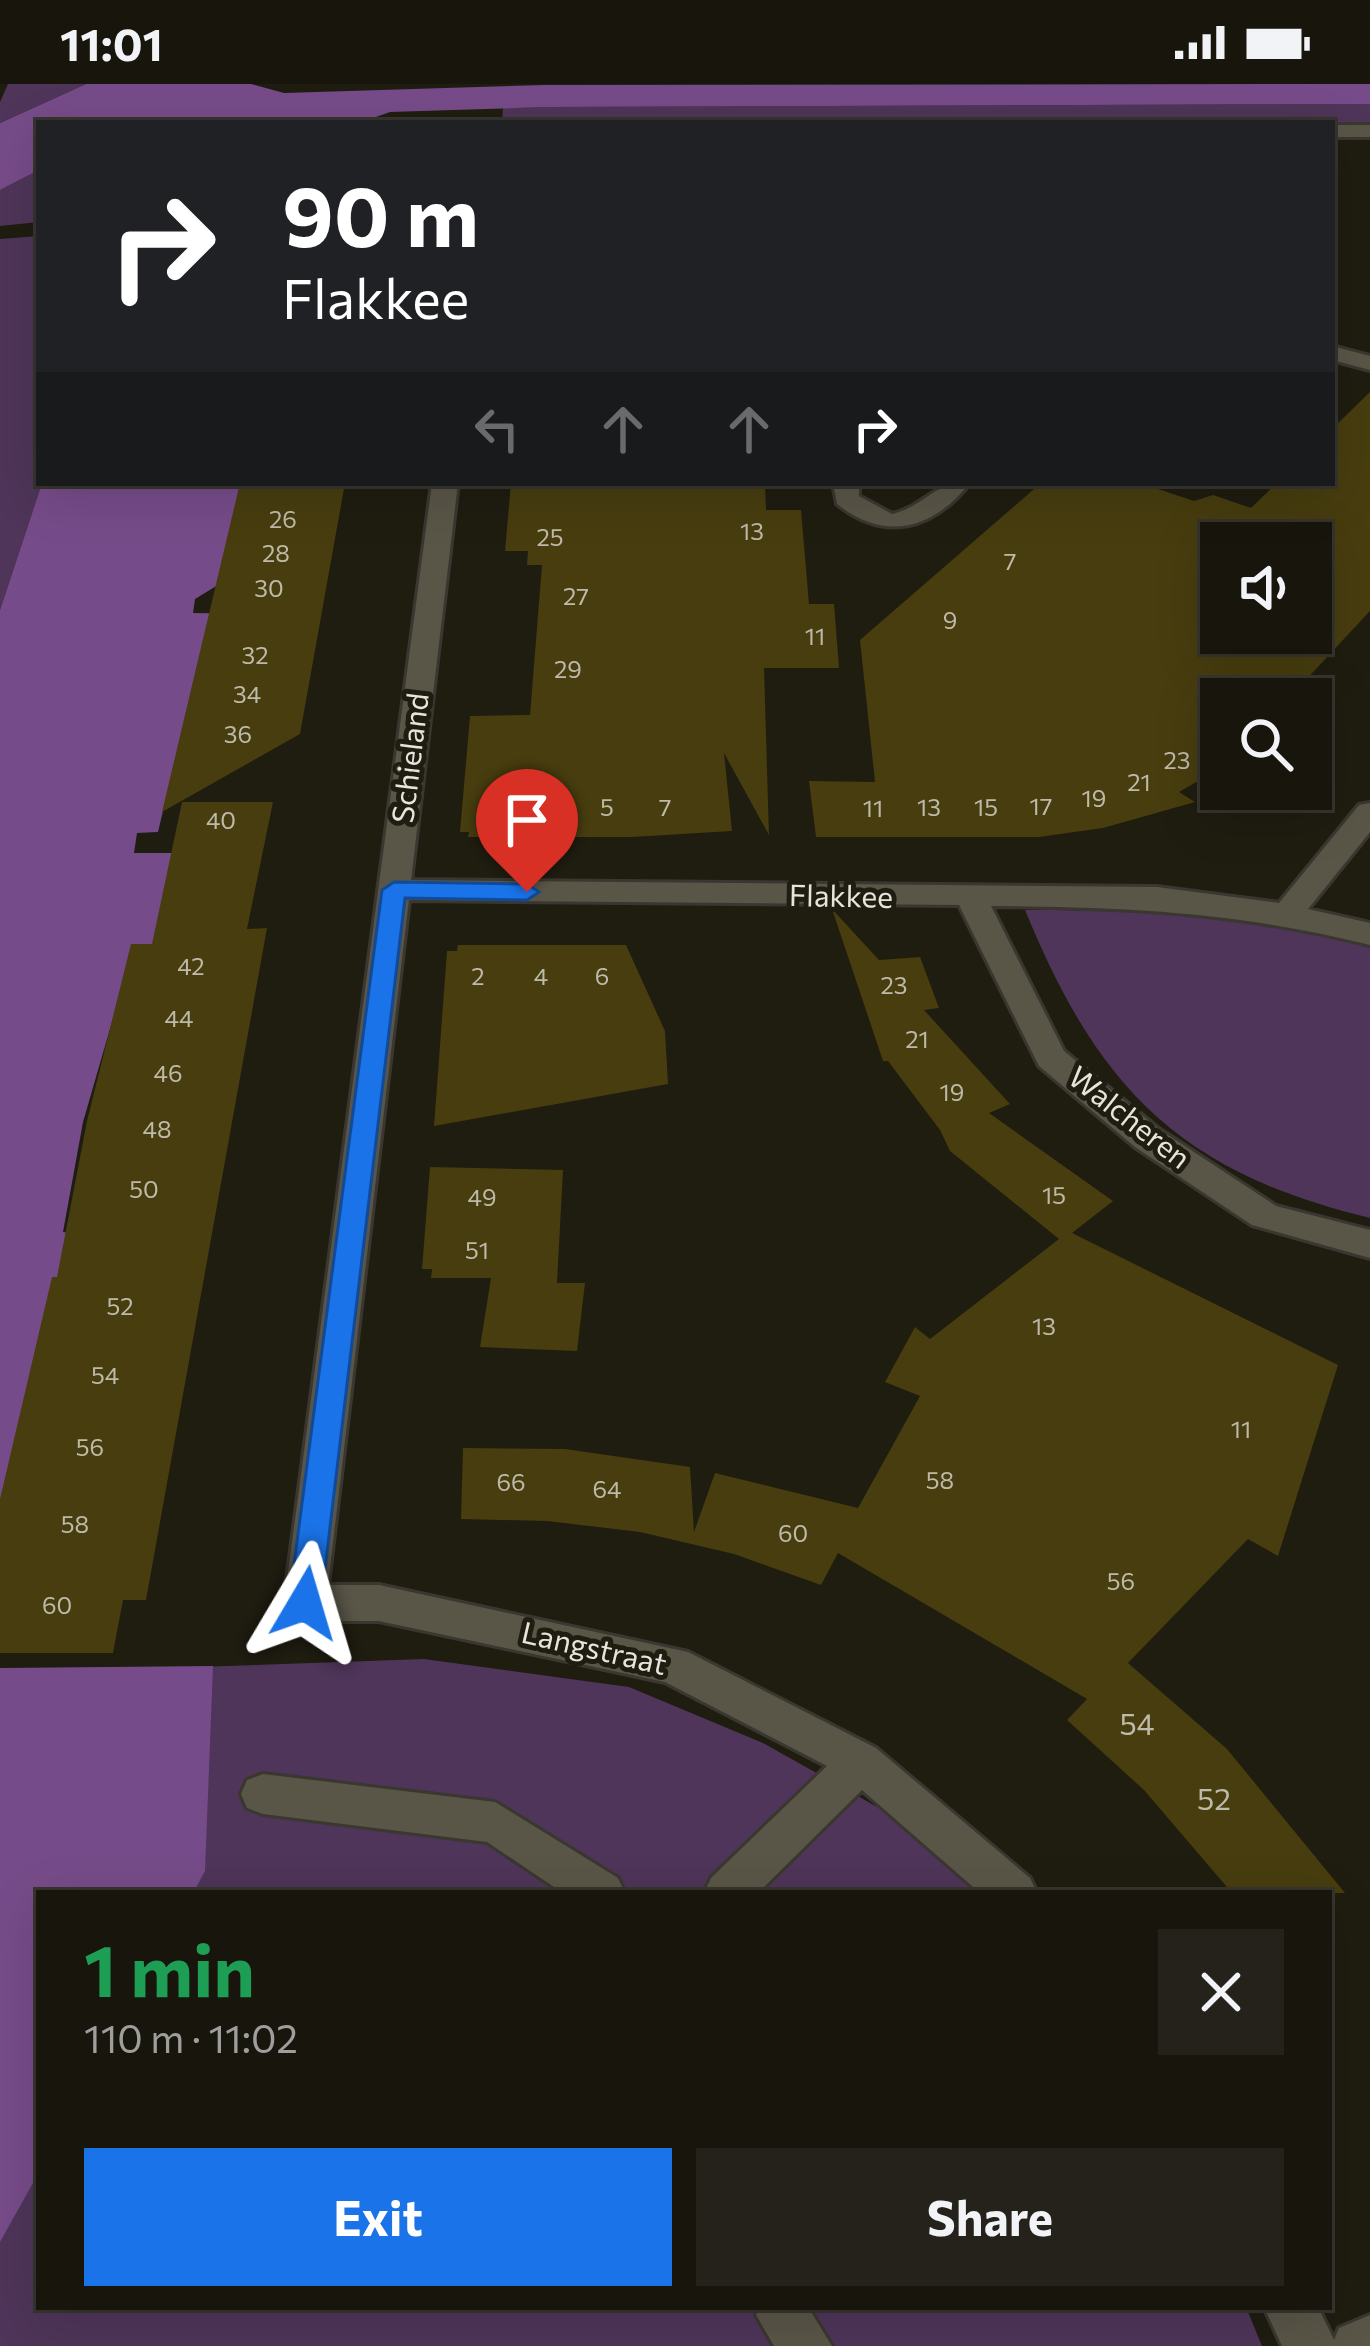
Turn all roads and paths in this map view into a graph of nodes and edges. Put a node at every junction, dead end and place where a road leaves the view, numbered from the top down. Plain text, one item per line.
1 (1335, 131) edge
2 (1370, 131) edge
3 (1335, 353) edge
4 (1370, 364) edge
5 (445, 486) edge
6 (846, 486) edge
7 (953, 486) edge
8 (1370, 812) edge
9 (394, 890) junction
10 (972, 899) junction
11 (1287, 914) junction
12 (1370, 934) edge
13 (1370, 1244) edge
14 (379, 1603) joint
15 (861, 1762) junction
16 (263, 1794) dead end
17 (597, 1890) edge
18 (730, 1890) edge
19 (1010, 1890) edge
20 (1292, 2310) edge
21 (1370, 2341) edge
22 (1310, 2346) edge
23 (1357, 2346) edge

1 - 2 street
3 - 4 street
5 - 9 street, Schieland
6 - 7 street
8 - 11 street
9 - 10 street, Flakkee
9 - 14 street, Schieland
10 - 11 street, Flakkee
10 - 13 street, Walcheren
11 - 12 street, Flakkee
14 - 15 street, Langstraat
15 - 18 street
15 - 19 street, Langstraat
16 - 17 street
20 - 22 street
21 - 23 street

